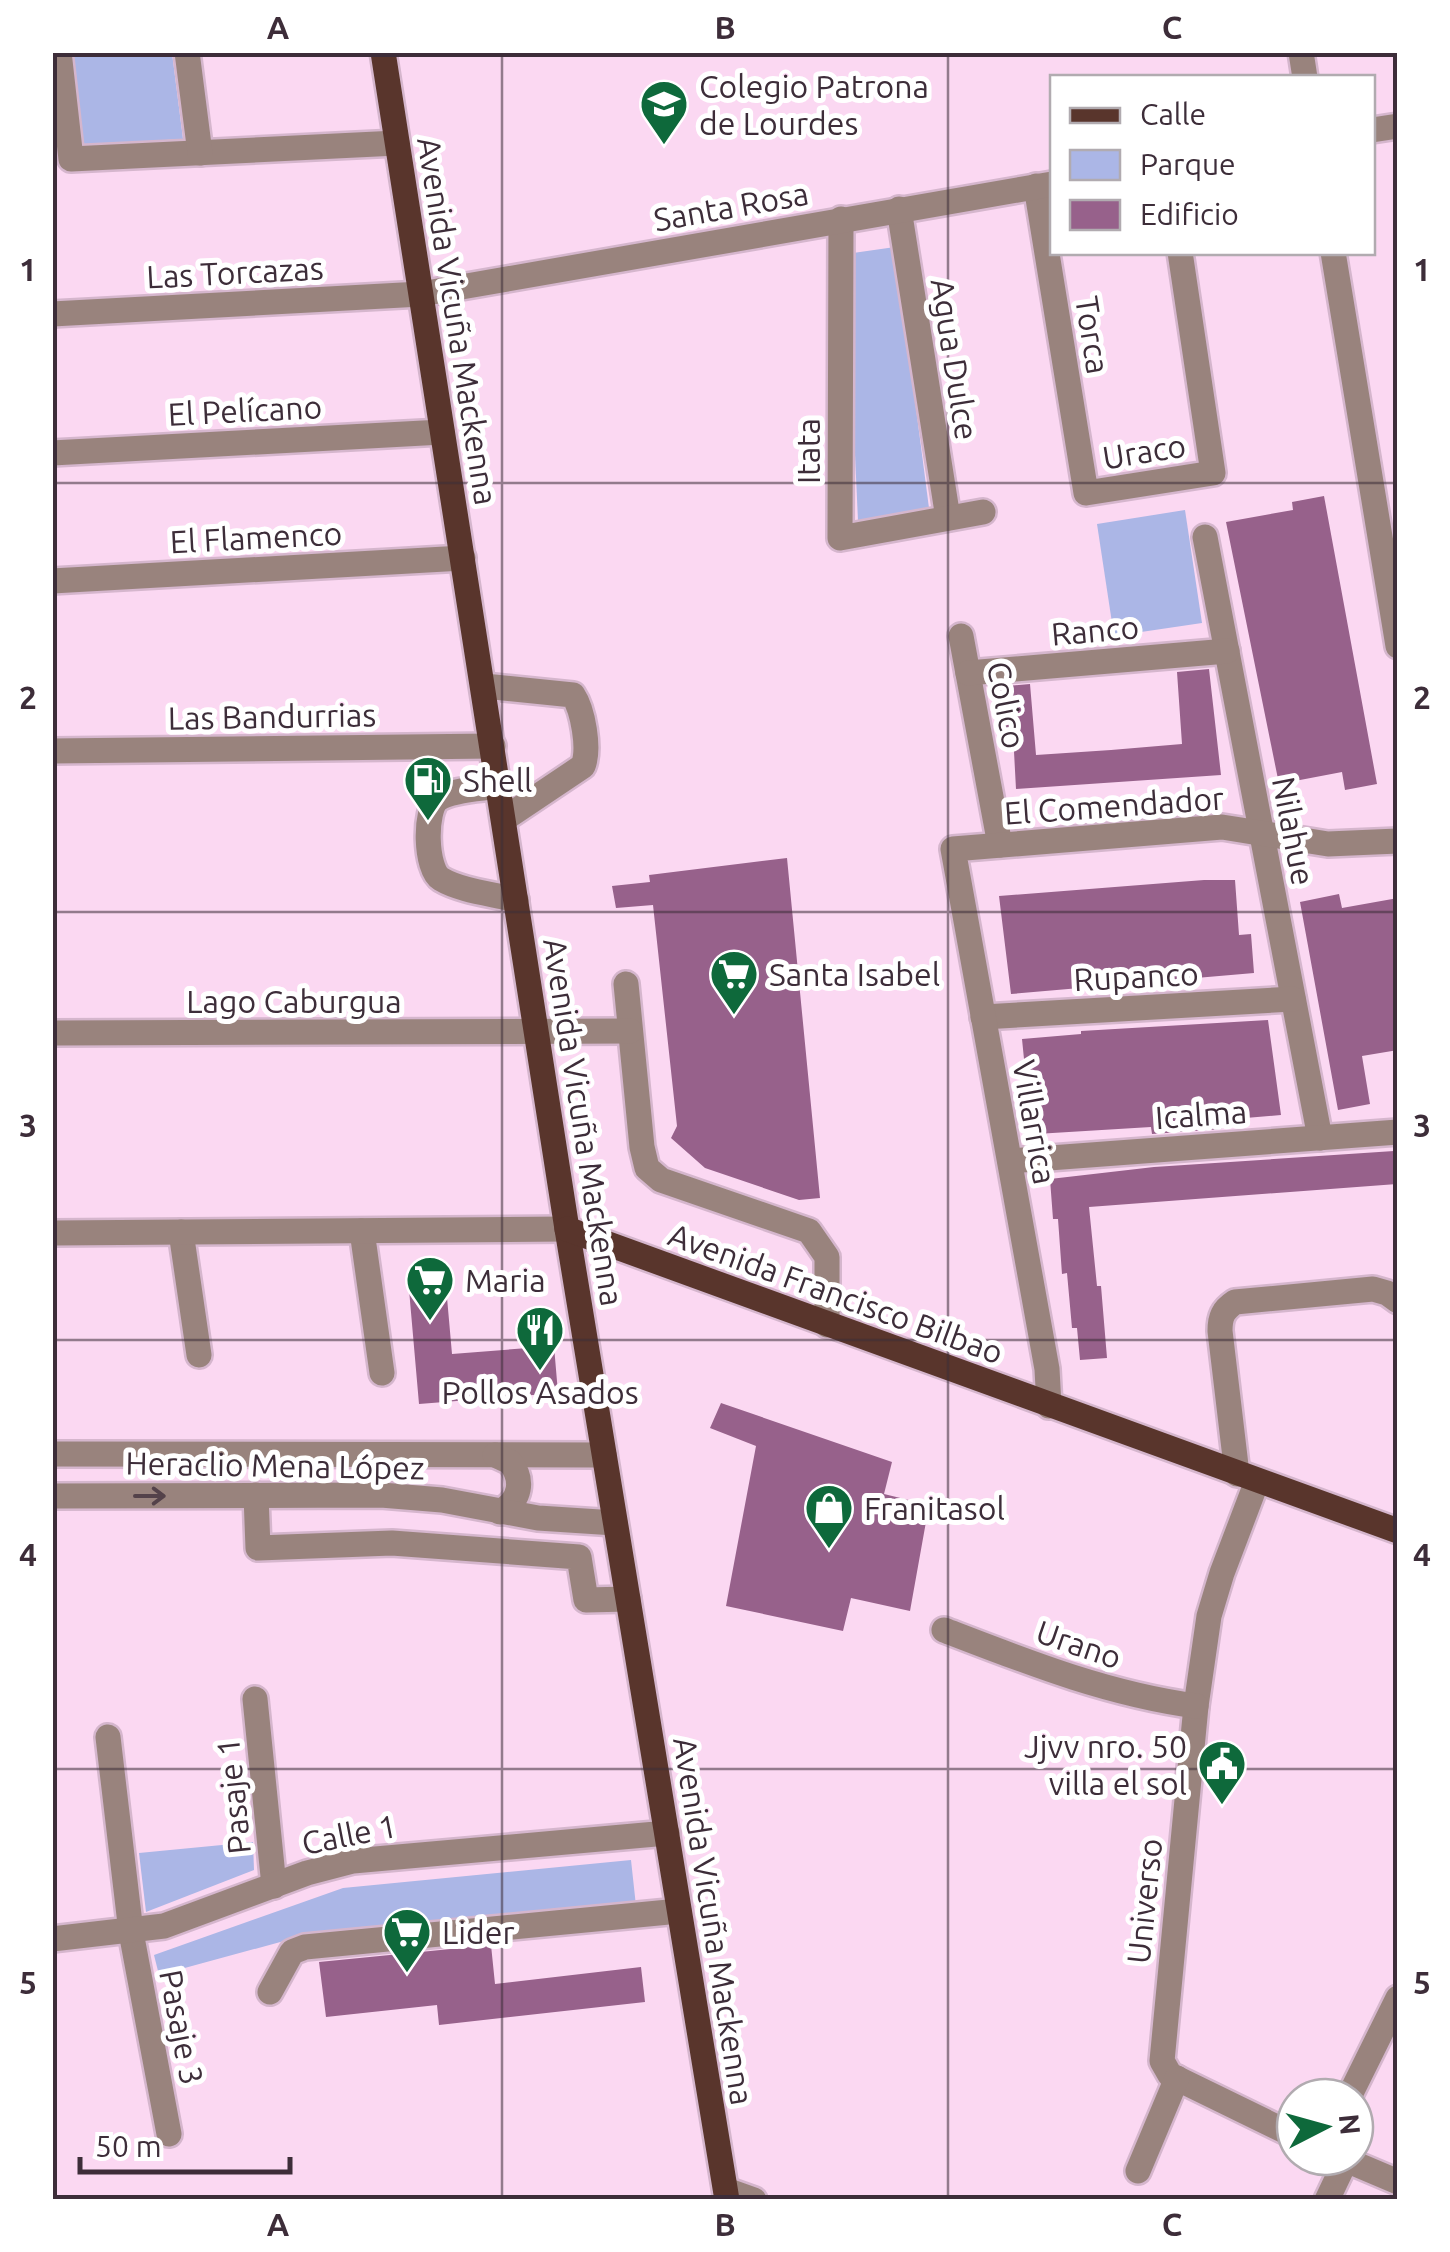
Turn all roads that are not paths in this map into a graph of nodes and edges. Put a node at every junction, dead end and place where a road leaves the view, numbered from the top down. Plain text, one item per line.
1 (59, 52) edge
2 (187, 52) edge
3 (382, 52) edge
4 (397, 143) junction
5 (200, 152) junction
6 (1044, 185) edge
7 (899, 210) junction
8 (841, 219) junction
9 (1050, 229) edge
10 (1054, 255) edge
11 (1180, 255) edge
12 (1333, 255) edge
13 (422, 294) junction
14 (52, 314) edge
15 (442, 432) junction
16 (52, 453) edge
17 (1086, 493) joint
18 (983, 512) dead end
19 (948, 518) junction
20 (1205, 536) dead end
21 (463, 558) junction
22 (52, 581) edge
23 (961, 636) dead end
24 (1398, 646) edge
25 (1227, 651) junction
26 (968, 673) junction
27 (484, 686) junction
28 (493, 746) junction
29 (52, 752) edge
30 (499, 786) junction
31 (504, 818) junction
32 (1262, 834) junction
33 (1398, 841) edge
34 (1000, 845) junction
35 (952, 850) joint
36 (516, 900) junction
37 (626, 984) dead end
38 (1293, 999) junction
39 (983, 1017) junction
40 (630, 1031) junction
41 (52, 1033) edge
42 (536, 1033) junction
43 (1398, 1132) edge
44 (1320, 1138) junction
45 (1010, 1162) junction
46 (362, 1230) junction
47 (567, 1230) junction
48 (181, 1232) junction
49 (52, 1233) edge
50 (1398, 1301) edge
51 (827, 1324) junction
52 (199, 1355) dead end
53 (382, 1373) dead end
54 (1049, 1406) junction
55 (52, 1454) edge
56 (604, 1454) junction
57 (495, 1455) junction
58 (1247, 1478) junction
59 (52, 1496) edge
60 (256, 1496) junction
61 (500, 1512) junction
62 (615, 1523) junction
63 (1398, 1531) edge
64 (628, 1600) junction
65 (944, 1630) dead end
66 (255, 1700) dead end
67 (1196, 1706) junction
68 (108, 1737) dead end
69 (666, 1833) junction
70 (274, 1886) junction
71 (680, 1911) junction
72 (130, 1932) junction
73 (52, 1939) edge
74 (270, 1992) dead end
75 (1398, 1998) edge
76 (1360, 2077) edge
77 (1177, 2078) junction
78 (1275, 2126) edge
79 (168, 2134) dead end
80 (1138, 2171) dead end
81 (726, 2195) edge
82 (754, 2200) edge

1 - 5 street
2 - 5 street
3 - 4 main road, Avenida Vicuña Mackenna
4 - 5 street
4 - 13 main road, Avenida Vicuña Mackenna
6 - 7 street, Santa Rosa
6 - 9 street, Torca
7 - 8 street, Santa Rosa
7 - 19 street, Agua Dulce
8 - 13 street, Santa Rosa
8 - 19 street, Itata
10 - 17 street, Torca
11 - 17 street, Uraco
12 - 24 street
13 - 14 street, Las Torcazas
13 - 15 main road, Avenida Vicuña Mackenna
15 - 16 street, El Pelícano
15 - 21 main road, Avenida Vicuña Mackenna
18 - 19 street, Itata
20 - 25 street, Nilahue
21 - 22 street, El Flamenco
21 - 27 main road, Avenida Vicuña Mackenna
23 - 26 street, Colico
25 - 26 street, Ranco
25 - 32 street, Nilahue
26 - 34 street, Colico
27 - 28 main road, Avenida Vicuña Mackenna
27 - 31 street
28 - 29 street, Las Bandurrias
28 - 30 main road, Avenida Vicuña Mackenna
30 - 31 main road, Avenida Vicuña Mackenna
30 - 36 street
31 - 36 main road, Avenida Vicuña Mackenna
32 - 33 street, El Comendador
32 - 34 street, El Comendador
32 - 38 street, Nilahue
34 - 35 street, El Comendador
35 - 39 street, Villarrica
36 - 42 main road, Avenida Vicuña Mackenna
37 - 40 street
38 - 39 street, Rupanco
38 - 44 street, Nilahue
39 - 45 street, Villarrica
40 - 42 street, Lago Caburgua
40 - 51 street
41 - 42 street, Lago Caburgua
42 - 47 main road, Avenida Vicuña Mackenna
43 - 44 street, Icalma
44 - 45 street, Icalma
45 - 54 street, Villarrica
46 - 47 street, Avenida Francisco Bilbao
46 - 48 street, Avenida Francisco Bilbao
46 - 53 street
47 - 51 main road, Avenida Francisco Bilbao
47 - 56 main road, Avenida Vicuña Mackenna
48 - 49 street, Avenida Francisco Bilbao
48 - 52 street
50 - 58 street
51 - 54 main road, Avenida Francisco Bilbao
54 - 58 main road, Avenida Francisco Bilbao
55 - 57 street, Heraclio Mena López
56 - 57 street, Heraclio Mena López
56 - 62 main road, Avenida Vicuña Mackenna
57 - 61 street
58 - 63 main road, Avenida Francisco Bilbao
58 - 67 street, Universo
59 -> 60 street, Heraclio Mena López
60 - 61 street, Heraclio Mena López
60 - 64 street
61 - 62 street, Heraclio Mena López
62 - 64 main road, Avenida Vicuña Mackenna
64 - 69 main road, Avenida Vicuña Mackenna
65 - 67 street, Urano
66 - 70 street, Pasaje 1
67 - 77 street, Universo
68 - 72 street, Pasaje 3
69 - 70 street, Calle 1
69 - 71 main road, Avenida Vicuña Mackenna
70 - 72 street, Calle 1
71 - 74 street
71 - 81 main road, Avenida Vicuña Mackenna
72 - 73 street, Calle 1
72 - 79 street, Pasaje 3
75 - 76 street
77 - 78 street
77 - 80 street
81 - 82 street

